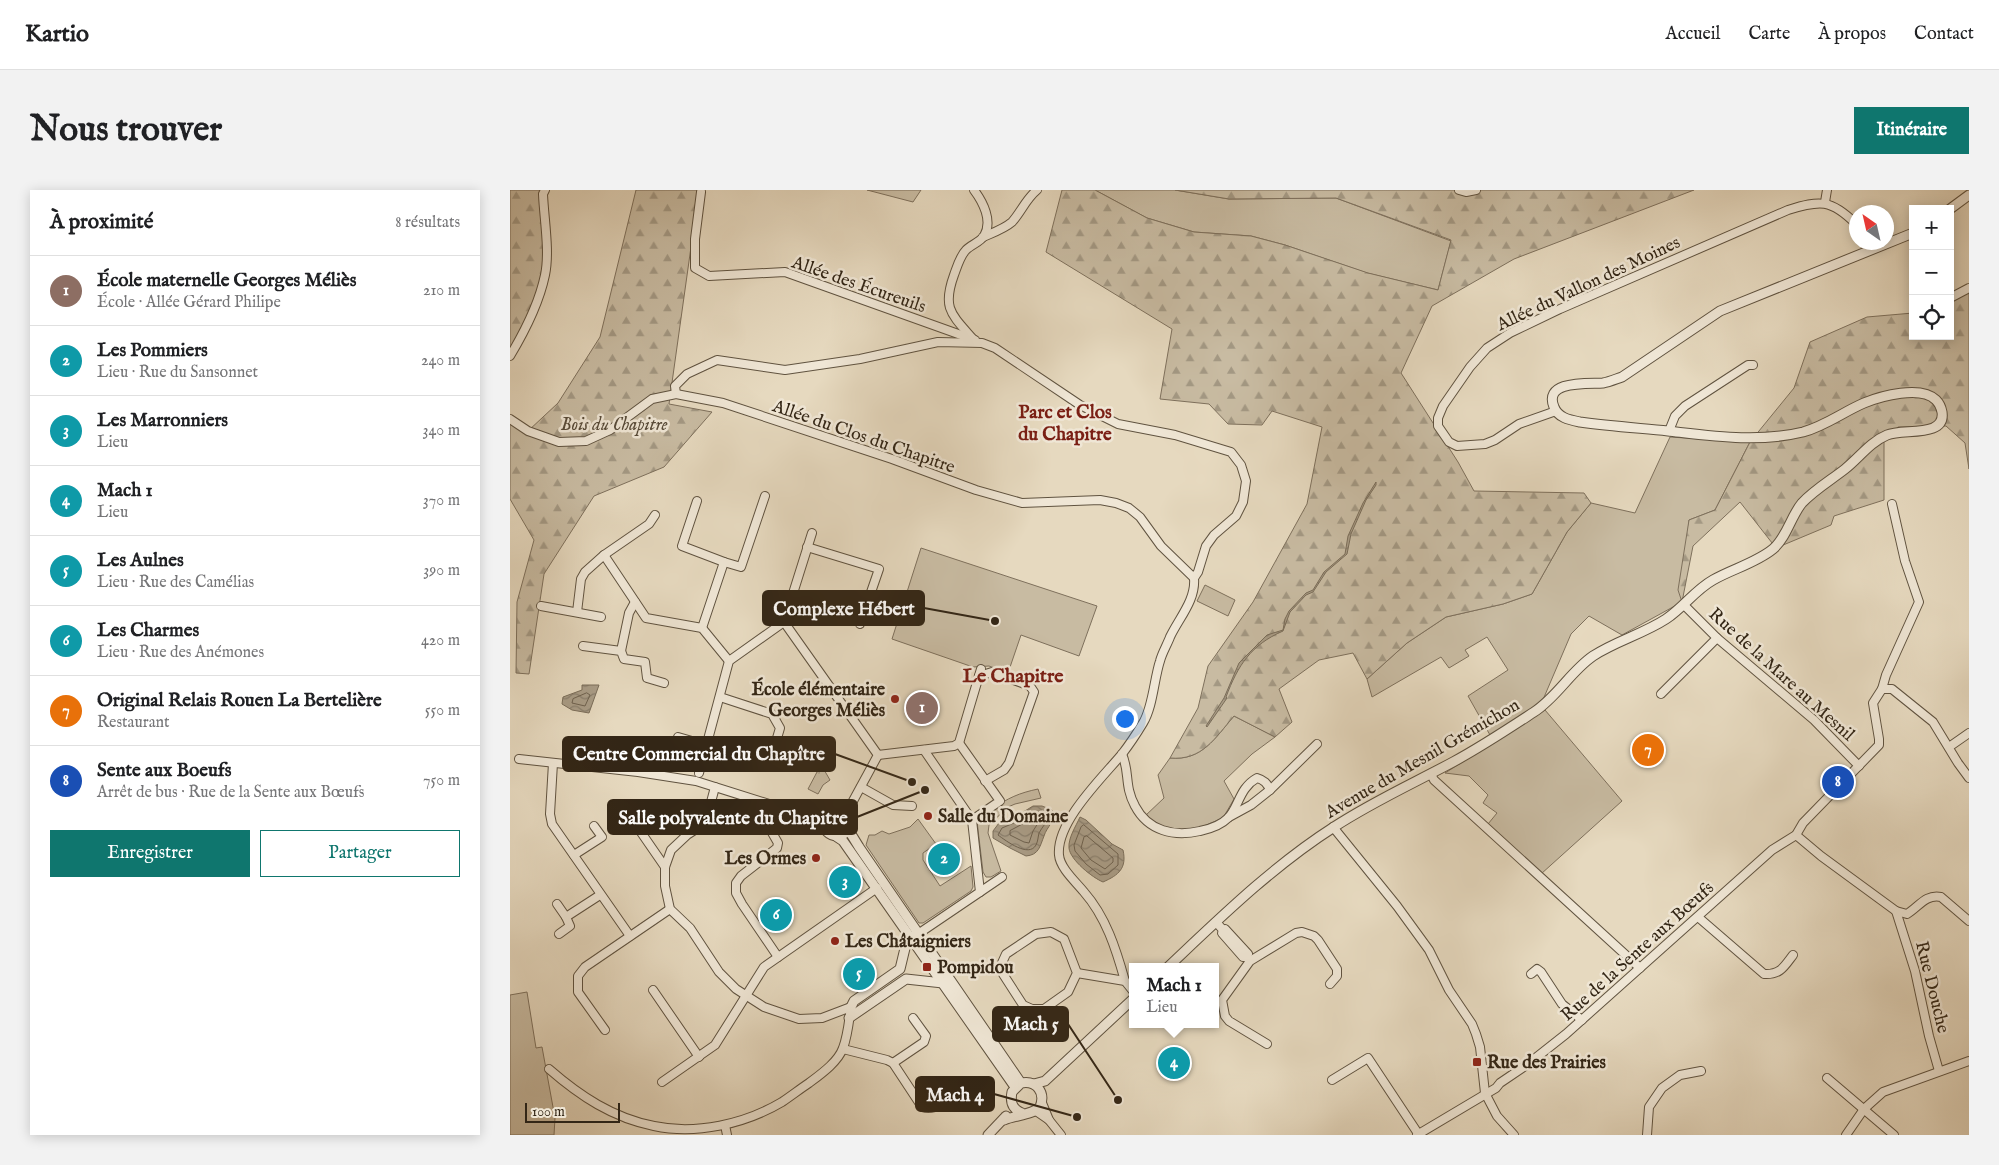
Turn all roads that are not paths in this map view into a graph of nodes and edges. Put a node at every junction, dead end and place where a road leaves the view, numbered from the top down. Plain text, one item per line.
1 (545, 190) edge
2 (974, 190) edge
3 (1037, 190) edge
4 (1459, 190) edge
5 (1476, 190) edge
6 (1827, 190) edge
7 (701, 192) dead end
8 (1969, 195) edge
9 (1824, 202) junction
10 (1954, 206) edge
11 (1849, 217) edge
12 (1909, 234) edge
13 (983, 237) junction
14 (1894, 239) edge
15 (1863, 250) edge
16 (1969, 288) edge
17 (1954, 296) edge
18 (978, 342) junction
19 (510, 356) edge
20 (1753, 365) dead end
21 (676, 394) junction
22 (1556, 411) junction
23 (510, 418) edge
24 (1669, 431) junction
25 (765, 496) dead end
26 (697, 501) dead end
27 (1892, 504) dead end
28 (655, 515) dead end
29 (812, 532) dead end
30 (807, 547) junction
31 (604, 555) junction
32 (724, 562) junction
33 (1194, 578) junction
34 (635, 602) junction
35 (1684, 605) junction
36 (541, 606) dead end
37 (577, 612) junction
38 (601, 616) dead end
39 (784, 622) junction
40 (860, 624) dead end
41 (702, 628) junction
42 (1717, 638) junction
43 (583, 646) dead end
44 (621, 651) junction
45 (729, 661) junction
46 (664, 683) dead end
47 (1882, 689) junction
48 (1661, 694) dead end
49 (720, 697) junction
50 (1969, 733) edge
51 (678, 737) dead end
52 (959, 743) junction
53 (1317, 744) dead end
54 (706, 745) junction
55 (1949, 747) junction
56 (924, 750) junction
57 (1122, 754) junction
58 (772, 755) dead end
59 (878, 755) junction
60 (518, 759) dead end
61 (553, 763) junction
62 (1859, 766) junction
63 (699, 773) dead end
64 (1431, 774) junction
65 (1969, 778) edge
66 (986, 781) junction
67 (715, 787) junction
68 (861, 787) junction
69 (1270, 790) junction
70 (777, 806) junction
71 (912, 806) dead end
72 (847, 812) junction
73 (1229, 817) junction
74 (972, 820) junction
75 (822, 821) junction
76 (594, 826) dead end
77 (636, 826) dead end
78 (1333, 828) junction
79 (850, 829) junction
80 (1796, 835) junction
81 (837, 837) junction
82 (574, 855) junction
83 (665, 867) junction
84 (1002, 877) dead end
85 (876, 888) junction
86 (980, 892) junction
87 (600, 895) junction
88 (556, 904) dead end
89 (670, 909) junction
90 (1896, 911) junction
91 (1698, 916) junction
92 (566, 917) junction
93 (1969, 921) edge
94 (1216, 922) junction
95 (559, 934) dead end
96 (914, 935) junction
97 (630, 936) junction
98 (1793, 955) dead end
99 (778, 957) junction
100 (1248, 959) junction
101 (1172, 963) edge
102 (1640, 968) junction
103 (900, 969) junction
104 (1077, 973) junction
105 (1531, 974) dead end
106 (906, 978) junction
107 (946, 981) junction
108 (1125, 981) junction
109 (1330, 984) dead end
110 (1129, 986) edge
111 (653, 990) dead end
112 (746, 996) junction
113 (1129, 1003) edge
114 (850, 1007) junction
115 (849, 1018) junction
116 (913, 1018) dead end
117 (1582, 1020) junction
118 (605, 1030) dead end
119 (1267, 1044) dead end
120 (843, 1049) junction
121 (699, 1057) junction
122 (1969, 1061) edge
123 (893, 1063) junction
124 (549, 1069) dead end
125 (1701, 1071) dead end
126 (1939, 1071) junction
127 (1827, 1078) dead end
128 (1332, 1080) dead end
129 (1045, 1081) junction
130 (662, 1082) dead end
131 (1034, 1084) junction
132 (1018, 1085) junction
133 (964, 1088) dead end
134 (1041, 1093) junction
135 (1485, 1094) junction
136 (1012, 1105) junction
137 (1039, 1107) junction
138 (1864, 1109) junction
139 (1022, 1114) junction
140 (1004, 1120) junction
141 (725, 1125) junction
142 (654, 1131) edge
143 (727, 1135) edge
144 (988, 1135) edge
145 (1060, 1135) edge
146 (1418, 1135) edge
147 (1514, 1135) edge
148 (1647, 1135) edge
149 (1846, 1135) edge
150 (1894, 1135) edge

1 - 19 street
2 - 13 street
3 - 13 street
4 - 5 street
6 - 9 street
7 - 18 street, Allée des Écureuils
8 - 10 street
9 - 11 street
9 - 22 street, Allée du Vallon des Moines
12 - 14 street
13 - 18 street
15 - 22 street
16 - 17 street
18 - 21 street
18 - 33 street, Allée des Écureuils
20 - 24 street
21 - 23 street, Allée du Clos du Chapitre
21 - 33 street, Allée du Clos du Chapitre
22 - 24 street, Avenue du Mesnil Grémichon
24 - 35 street, Avenue du Mesnil Grémichon
25 - 32 street
26 - 32 street
27 - 47 street, Rue de la Sente aux Bœufs
28 - 31 street
29 - 30 street
30 - 39 street
30 - 40 street
31 - 34 street
31 - 37 street
32 - 41 street
33 - 57 street, Allée des Écureuils
34 - 41 street
34 - 44 street
35 - 42 street, Rue de la Mare au Mesnil
35 - 64 street, Avenue du Mesnil Grémichon
36 - 37 street
37 - 38 street
39 - 45 street
39 - 59 street
41 - 45 street
42 - 48 street
42 - 62 street, Rue de la Mare au Mesnil
43 - 44 street
44 - 46 street
45 - 49 street
47 - 55 street
47 - 62 street, Rue de la Sente aux Bœufs
49 - 54 street
49 - 58 street
50 - 55 street
51 - 54 street
52 - 56 street
52 - 66 street
52 - 66 street
53 - 69 street
54 - 63 street
55 - 65 street
56 - 59 street
56 - 74 street
57 - 73 street
57 - 108 street, Allée des Écureuils
59 - 68 street
60 - 61 street
61 - 67 street
61 - 82 street
62 - 80 street, Rue de la Sente aux Bœufs
64 - 78 street, Avenue du Mesnil Grémichon
64 - 102 street
66 - 74 street
67 - 70 street
67 - 83 street
68 - 71 street
68 - 72 street
69 - 73 street
69 - 73 street
70 - 75 street
70 - 99 street
72 - 75 street
72 - 79 street
74 - 86 street
75 - 81 street
76 - 82 street
77 - 83 street
78 - 94 street, Avenue du Mesnil Grémichon
78 - 135 street
79 - 81 street
79 - 96 street
80 - 90 street
80 - 91 street, Rue de la Sente aux Bœufs
81 - 85 street
82 - 87 street
83 - 89 street
84 - 86 street
85 - 96 street
85 - 99 street
86 - 96 street
87 - 92 street
87 - 97 street
88 - 92 street
89 - 97 street
89 - 112 street
90 - 93 street
90 - 126 street, Rue Douche
91 - 98 street
91 - 102 street, Rue de la Sente aux Bœufs
92 - 95 street
94 - 100 street
94 - 101 street, Avenue du Mesnil Grémichon
96 - 103 street
96 - 107 street
97 - 118 street
99 - 112 street
100 - 109 street
100 - 119 street
102 - 117 street, Rue de la Sente aux Bœufs
103 - 106 street
103 - 114 street
104 - 104 street
104 - 108 street
105 - 117 street
106 - 107 street
106 - 115 street
107 - 132 street
108 - 110 street
111 - 121 street
112 - 114 street
112 - 121 street
113 - 129 street
114 - 115 street
115 - 120 street
116 - 123 street
117 - 135 street, Rue de la Sente aux Bœufs
120 - 123 street
120 - 141 street
121 - 130 street
122 - 126 street
123 - 133 street
124 - 142 street
125 - 148 street
126 - 138 street
127 - 138 street
128 - 146 street
129 - 131 street
129 - 134 street
131 - 132 street
131 - 134 street
132 - 136 street
134 - 137 street
135 - 146 street, Rue de la Sente aux Bœufs
135 - 147 street
136 - 139 street
136 - 140 street
137 - 139 street
137 - 145 street
138 - 149 street
138 - 150 street
139 - 140 street
140 - 144 street
141 - 142 street
141 - 143 street

